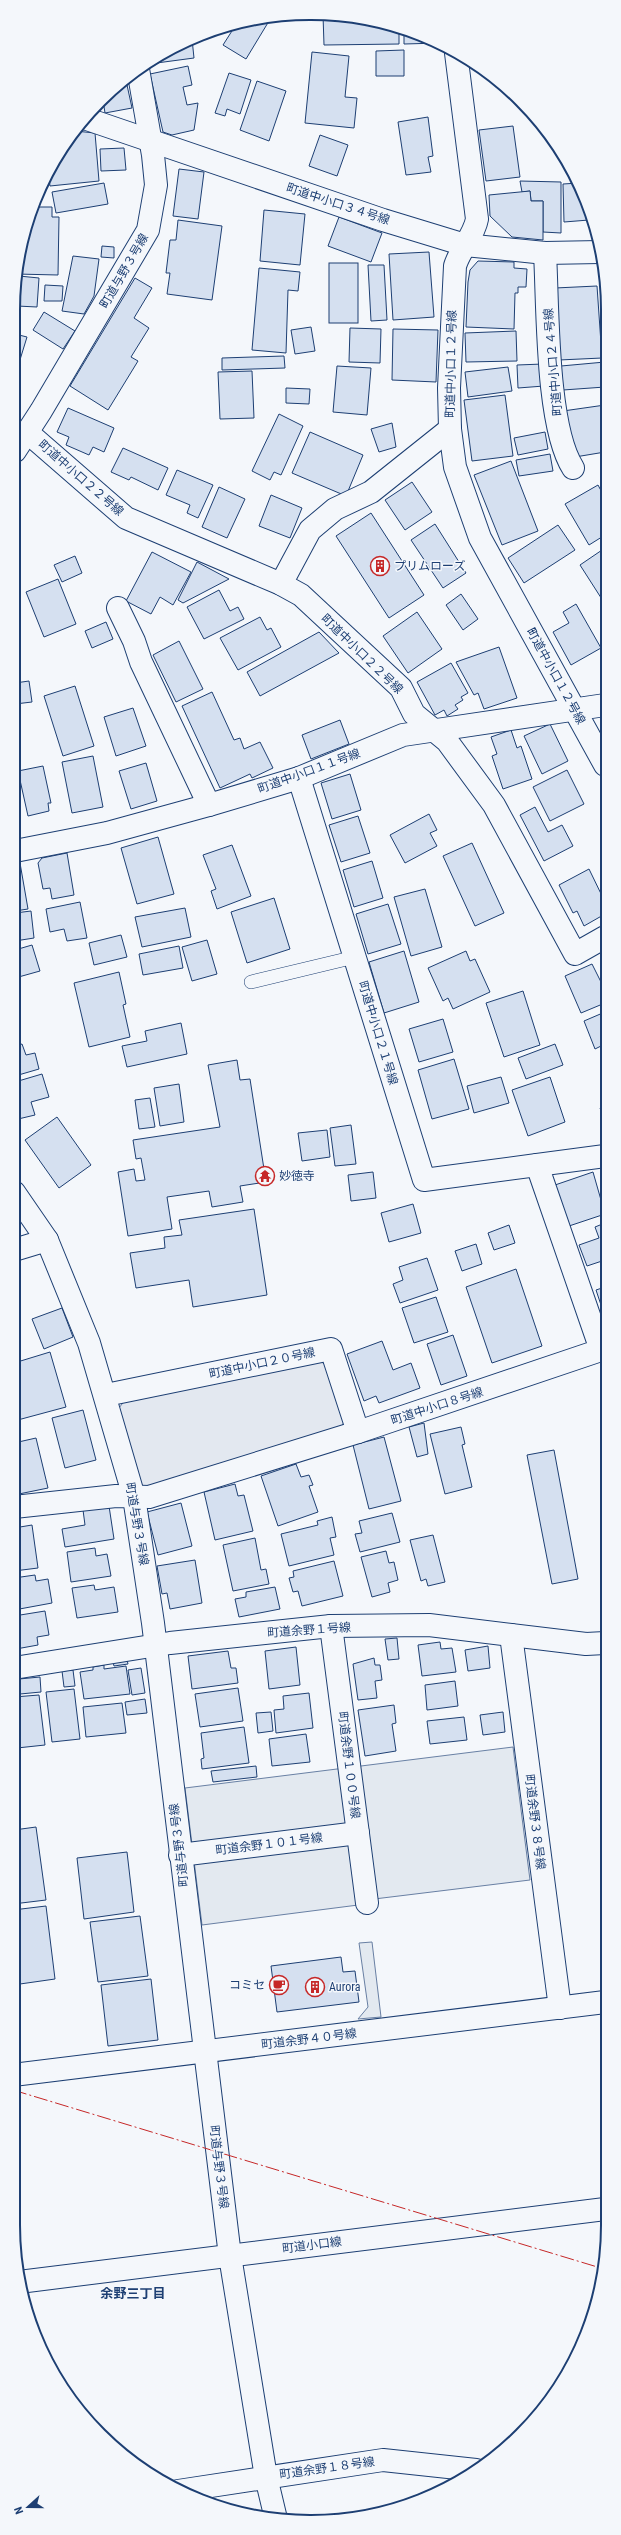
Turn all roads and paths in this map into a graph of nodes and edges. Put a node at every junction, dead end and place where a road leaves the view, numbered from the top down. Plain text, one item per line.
1 (457, 60) edge
2 (139, 76) edge
3 (91, 120) edge
4 (151, 141) junction
5 (465, 245) junction
6 (595, 252) edge
7 (545, 253) junction
8 (450, 429) junction
9 (27, 432) junction
10 (20, 443) edge
11 (573, 468) dead end
12 (281, 584) junction
13 (118, 608) dead end
14 (601, 705) edge
15 (574, 708) junction
16 (432, 730) junction
17 (601, 756) edge
18 (299, 778) junction
19 (209, 805) junction
20 (20, 849) edge
21 (601, 940) edge
22 (355, 957) junction
23 (252, 982) dead end
24 (601, 1157) edge
25 (537, 1165) junction
26 (20, 1201) edge
27 (47, 1240) junction
28 (20, 1248) edge
29 (106, 1396) junction
30 (358, 1432) junction
31 (134, 1497) junction
32 (20, 1506) edge
33 (331, 1626) junction
34 (511, 1635) junction
35 (601, 1643) edge
36 (155, 1645) junction
37 (20, 1667) edge
38 (358, 1833) junction
39 (180, 1855) junction
40 (367, 1903) dead end
41 (601, 2003) edge
42 (560, 2008) junction
43 (204, 2053) junction
44 (20, 2074) edge
45 (601, 2210) edge
46 (230, 2256) junction
47 (26, 2281) edge
48 (467, 2469) edge
49 (266, 2477) junction
50 (191, 2489) edge
51 (275, 2513) edge

1 - 5 street, 町道中小口１２号線
2 - 4 street, 町道与野３号線
3 - 4 street, 町道中小口３４号線
4 - 5 street, 町道中小口３４号線
4 - 9 street, 町道与野３号線
5 - 7 street, 町道中小口３４号線
5 - 8 street, 町道中小口１２号線
6 - 7 street, 町道中小口３４号線
7 - 11 street, 町道中小口２４号線
8 - 12 street
8 - 15 street, 町道中小口１２号線
9 - 10 street, 町道与野３号線
9 - 12 street, 町道中小口２２号線
12 - 16 street, 町道中小口２２号線
13 - 19 street
14 - 15 street, 町道中小口１１号線
15 - 16 street, 町道中小口１１号線
15 - 17 street, 町道中小口１２号線
16 - 18 street, 町道中小口１１号線
16 - 21 street, 町道中小口２２号線
18 - 19 street, 町道中小口１１号線
18 - 22 street, 町道中小口２１号線
19 - 20 street, 町道中小口１１号線
22 - 23 lane
22 - 25 street, 町道中小口２１号線
24 - 25 street
25 - 30 street, 町道中小口８号線
26 - 27 street, 町道与野３号線
27 - 28 street
27 - 29 street, 町道与野３号線
29 - 30 street, 町道中小口２０号線
29 - 31 street, 町道与野３号線
30 - 31 street, 町道中小口８号線
31 - 32 street, 町道中小口８号線
31 - 36 street, 町道与野３号線
33 - 34 street, 町道余野１号線
33 - 36 street, 町道余野１号線
33 - 38 street, 町道余野１００号線
34 - 35 street, 町道余野１号線
34 - 42 street, 町道余野３８号線
36 - 37 street, 町道余野１号線
36 - 39 street, 町道与野３号線
38 - 39 street, 町道余野１０１号線
38 - 40 street, 町道余野１００号線
39 - 43 street, 町道与野３号線
41 - 42 street, 町道余野４０号線
42 - 43 street, 町道余野４０号線
43 - 44 street, 町道余野４０号線
43 - 46 street, 町道与野３号線
45 - 46 street, 町道小口線
46 - 47 street, 町道小口線
46 - 49 street, 町道与野３号線
48 - 49 street, 町道余野１８号線
49 - 50 street, 町道余野１８号線
49 - 51 street, 町道与野３号線

